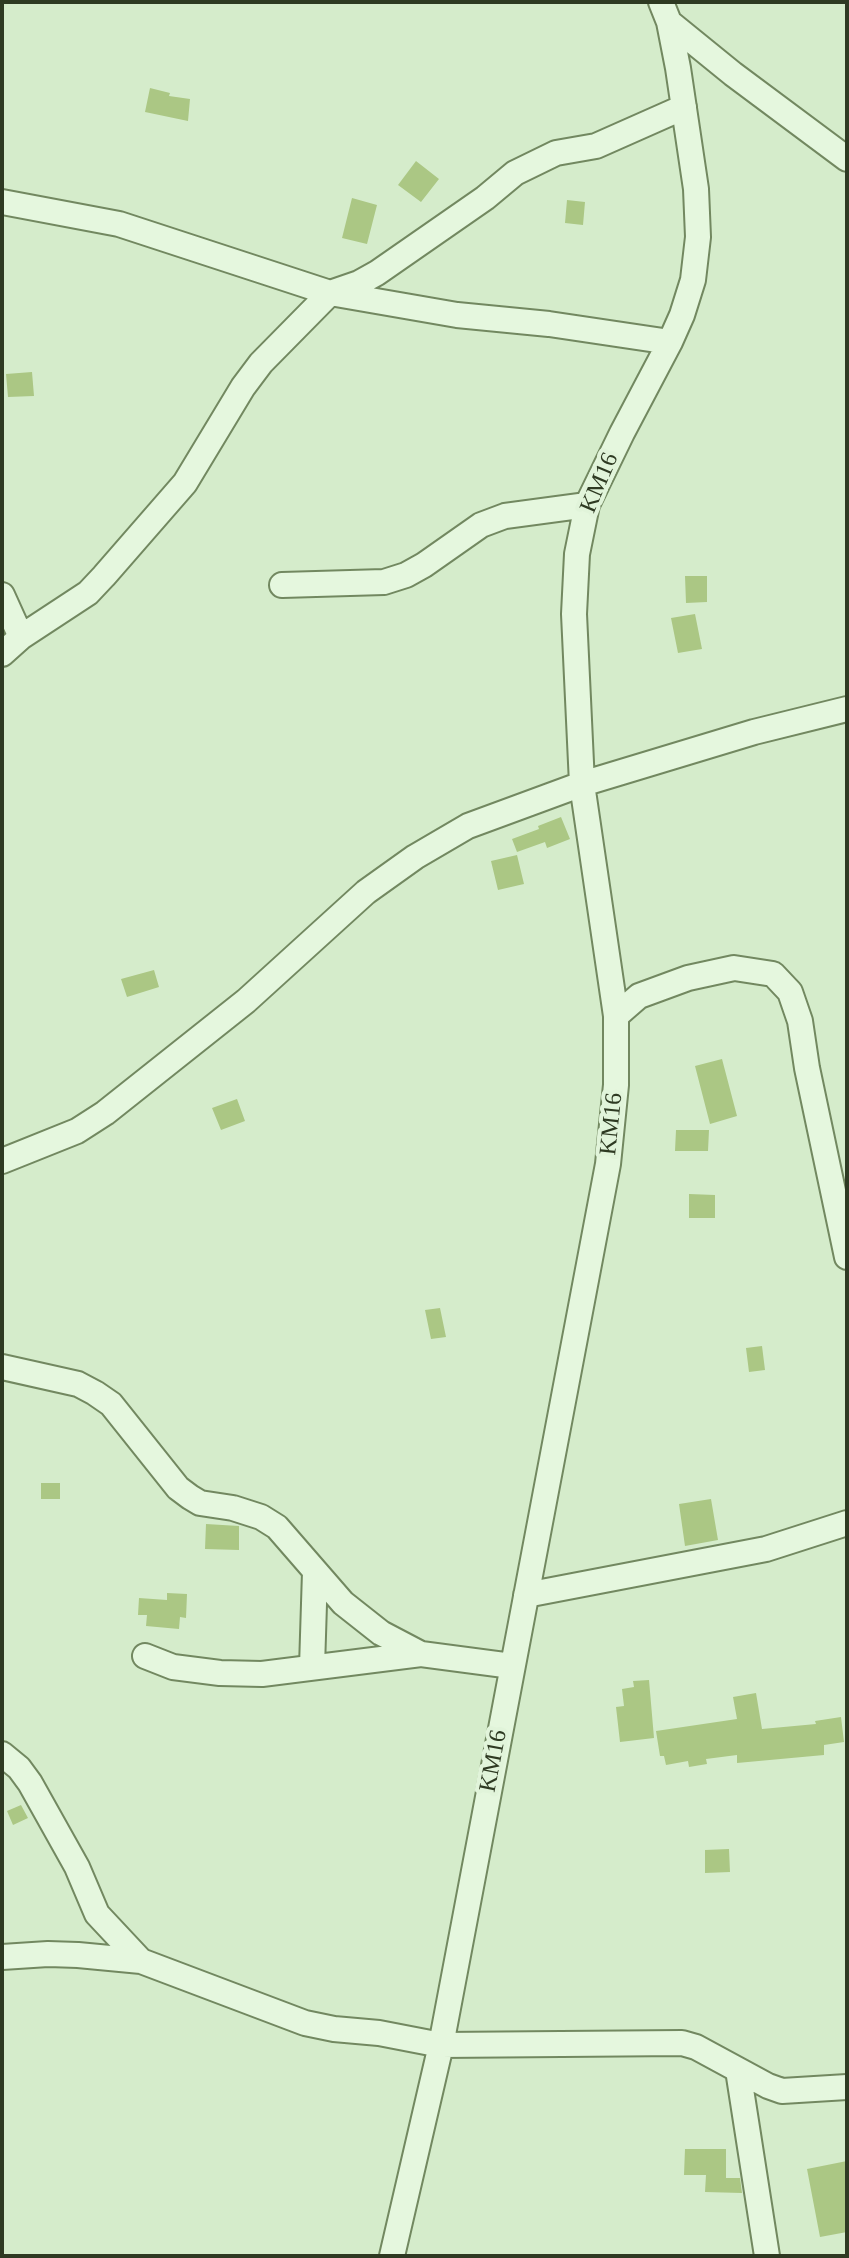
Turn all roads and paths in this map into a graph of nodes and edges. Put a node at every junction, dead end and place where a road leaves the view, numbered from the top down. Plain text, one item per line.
1 (665, 12) edge
2 (684, 107) junction
3 (847, 159) edge
4 (2, 202) edge
5 (330, 293) junction
6 (670, 342) junction
7 (587, 505) junction
8 (282, 585) dead end
9 (2, 595) edge
10 (21, 637) junction
11 (2, 654) edge
12 (847, 709) edge
13 (582, 784) junction
14 (616, 1016) junction
15 (2, 1161) edge
16 (847, 1257) edge
17 (2, 1367) edge
18 (847, 1523) edge
19 (315, 1572) junction
20 (526, 1595) junction
21 (421, 1654) junction
22 (145, 1656) dead end
23 (512, 1666) junction
24 (312, 1667) junction
25 (2, 1754) edge
26 (2, 1957) edge
27 (141, 1961) junction
28 (441, 2045) junction
29 (738, 2070) junction
30 (847, 2087) edge
31 (392, 2256) edge
32 (767, 2256) edge

1 - 2 street, KM16
1 - 3 street
2 - 5 street
2 - 6 street, KM16
4 - 5 street
5 - 6 street
5 - 10 street
6 - 7 street, KM16
7 - 8 street
7 - 13 street, KM16
9 - 10 street
10 - 11 street
12 - 13 street
13 - 14 street, KM16
13 - 15 street
14 - 16 street
14 - 20 street, KM16
17 - 19 street
18 - 20 street
19 - 21 street
19 - 24 street
20 - 23 street, KM16
21 - 23 street
21 - 24 street
22 - 24 street
23 - 28 street, KM16
25 - 27 street
26 - 27 street
27 - 28 street
28 - 29 street
28 - 31 street, KM16
29 - 30 street
29 - 32 street

